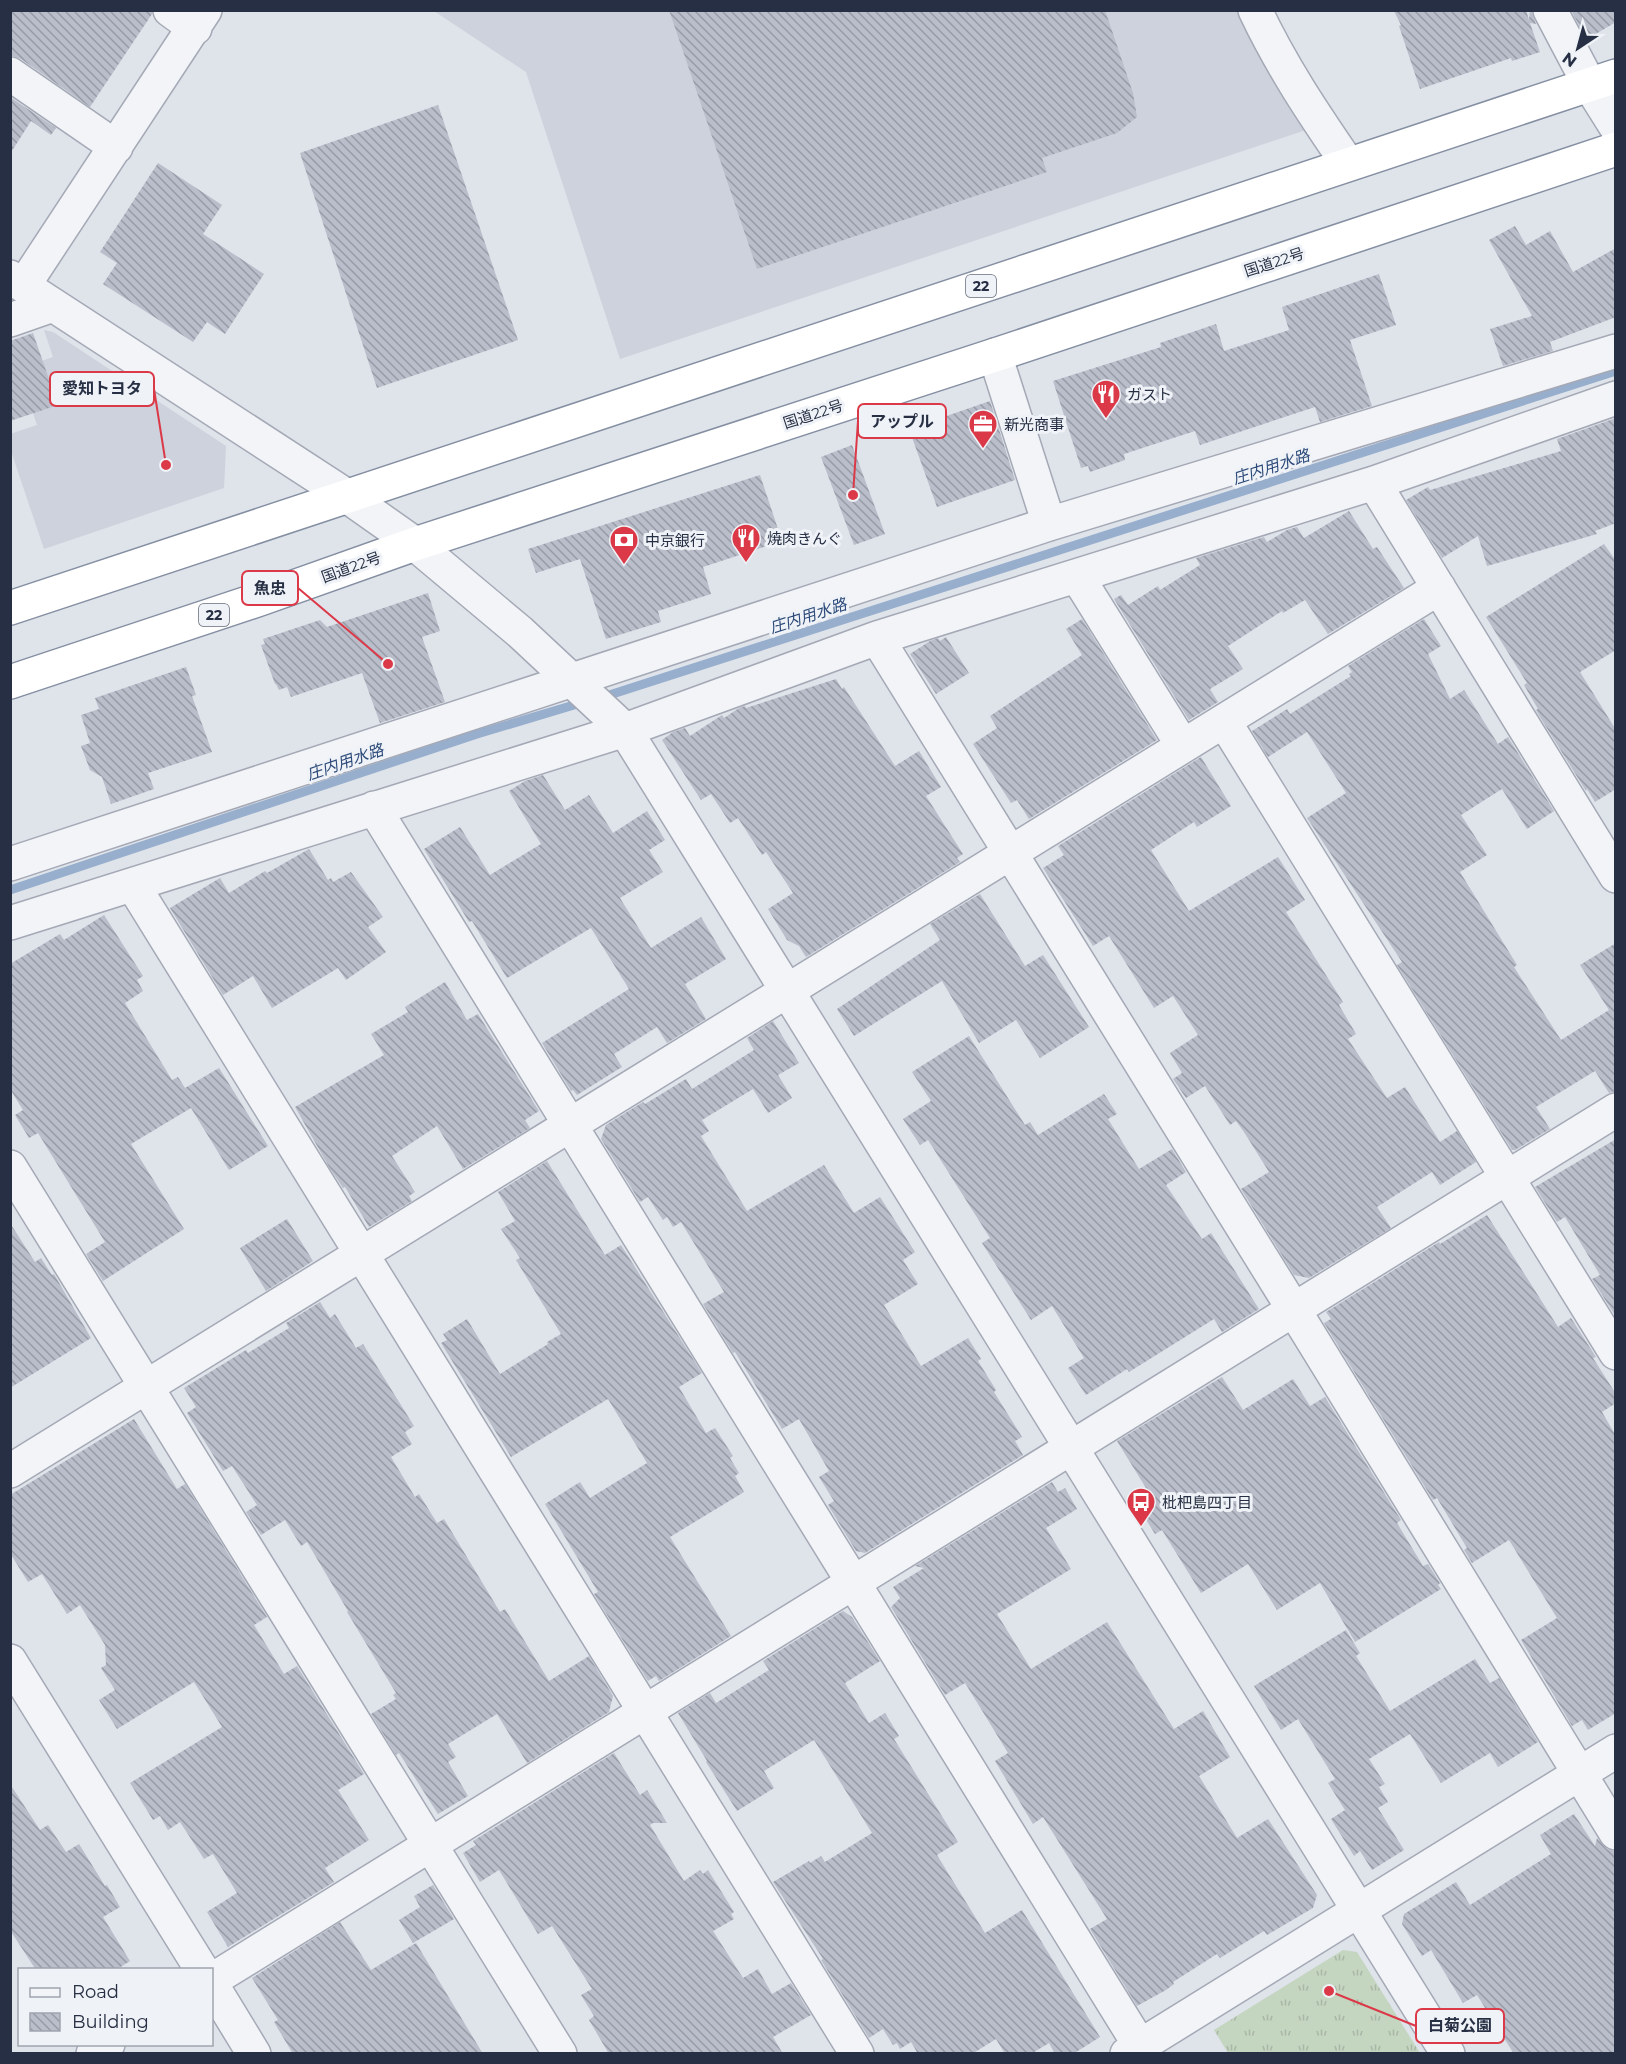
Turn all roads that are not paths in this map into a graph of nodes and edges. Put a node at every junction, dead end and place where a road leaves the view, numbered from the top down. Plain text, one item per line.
1 (1255, 10) edge
2 (1550, 10) edge
3 (190, 16) edge
4 (10, 74) edge
5 (1602, 80) edge
6 (1616, 127) edge
7 (116, 147) junction
8 (1616, 149) edge
9 (1348, 164) junction
10 (17, 281) edge
11 (53, 305) junction
12 (10, 320) edge
13 (1616, 351) edge
14 (995, 355) junction
15 (1616, 398) edge
16 (1374, 483) junction
17 (347, 496) junction
18 (1049, 524) junction
19 (416, 544) junction
20 (1077, 576) junction
21 (1439, 588) junction
22 (10, 608) edge
23 (877, 638) junction
24 (10, 682) edge
25 (577, 683) junction
26 (1224, 721) junction
27 (622, 726) junction
28 (1183, 746) junction
29 (374, 808) junction
30 (1010, 852) junction
31 (10, 864) edge
32 (1616, 876) edge
33 (133, 885) junction
34 (10, 923) edge
35 (787, 990) junction
36 (1616, 1110) edge
37 (570, 1124) junction
38 (10, 1167) edge
39 (1506, 1178) junction
40 (361, 1254) junction
41 (1294, 1310) junction
42 (1616, 1353) edge
43 (147, 1386) junction
44 (1072, 1448) junction
45 (10, 1471) edge
46 (854, 1583) junction
47 (10, 1660) edge
48 (645, 1712) junction
49 (1616, 1751) edge
50 (1579, 1774) junction
51 (1616, 1833) edge
52 (431, 1845) junction
53 (1360, 1910) junction
54 (201, 1968) edge
55 (213, 1979) edge
56 (213, 1987) edge
57 (1138, 2051) edge
58 (254, 2054) edge
59 (560, 2054) edge
60 (857, 2054) edge
61 (1448, 2054) edge

1 - 9 street
2 - 5 street
3 - 7 street
4 - 7 street
5 - 6 street
5 - 9 highway, 22
7 - 10 street
8 - 14 highway, 国道22号 / 22
9 - 17 highway, 22
10 - 11 street
11 - 12 street
11 - 17 street
13 - 18 street
14 - 18 street
14 - 19 highway, 国道22号 / 22
15 - 16 street
16 - 20 street
16 - 21 street
17 - 19 street
17 - 22 highway, 22
18 - 25 street
19 - 24 highway, 国道22号 / 22
19 - 25 street
20 - 23 street
20 - 28 street
21 - 26 street
21 - 32 street
23 - 27 street
23 - 30 street
25 - 27 street
25 - 31 street
26 - 28 street
26 - 39 street
27 - 29 street
27 - 35 street
28 - 30 street
29 - 33 street
29 - 37 street
30 - 35 street
30 - 41 street
33 - 34 street
33 - 40 street
35 - 37 street
35 - 44 street
36 - 39 street
37 - 40 street
37 - 46 street
38 - 43 street
39 - 41 street
39 - 42 street
40 - 43 street
40 - 48 street
41 - 44 street
41 - 50 street
43 - 45 street
43 - 52 street
44 - 46 street
44 - 53 street
46 - 48 street
46 - 57 street
47 - 54 street
48 - 52 street
48 - 60 street
49 - 50 street
50 - 51 street
50 - 53 street
52 - 55 street
52 - 59 street
53 - 57 street
53 - 61 street
56 - 58 street

